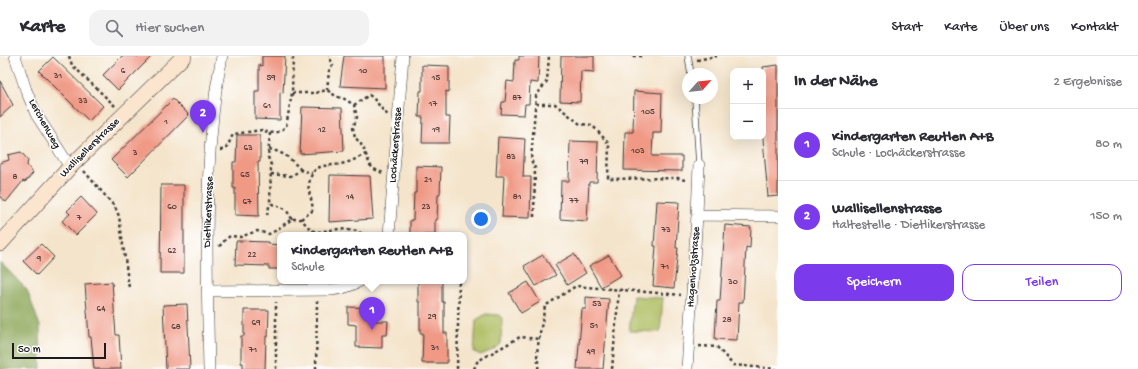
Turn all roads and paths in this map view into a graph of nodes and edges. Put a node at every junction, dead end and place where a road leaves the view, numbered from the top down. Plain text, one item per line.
1 (15, 56) edge
2 (68, 56) edge
3 (184, 56) edge
4 (222, 56) edge
5 (293, 56) edge
6 (329, 56) edge
7 (403, 56) edge
8 (549, 56) edge
9 (632, 56) edge
10 (643, 56) edge
11 (717, 56) edge
12 (688, 59) edge
13 (326, 90) junction
14 (292, 93) junction
15 (536, 104) junction
16 (695, 104) edge
17 (354, 105) junction
18 (119, 110) dead end
19 (392, 115) dead end
20 (270, 133) junction
21 (269, 149) junction
22 (219, 150) dead end
23 (366, 154) junction
24 (699, 165) joint
25 (77, 169) junction
26 (301, 170) junction
27 (312, 173) junction
28 (388, 173) dead end
29 (271, 174) junction
30 (698, 184) junction
31 (270, 203) junction
32 (267, 215) dead end
33 (697, 215) junction
34 (778, 216) edge
35 (534, 217) dead end
36 (292, 219) junction
37 (301, 219) junction
38 (318, 232) edge
39 (318, 232) edge
40 (359, 232) edge
41 (389, 232) edge
42 (0, 244) edge
43 (216, 246) dead end
44 (354, 284) edge
45 (459, 284) edge
46 (129, 288) dead end
47 (619, 290) junction
48 (208, 291) junction
49 (692, 296) junction
50 (276, 297) dead end
51 (317, 299) dead end
52 (539, 339) junction
53 (688, 345) junction
54 (209, 369) edge
55 (276, 369) edge
56 (316, 369) edge
57 (457, 369) edge
58 (474, 369) edge
59 (538, 369) edge
60 (612, 369) edge
61 (687, 369) edge
62 (776, 369) edge

1 - 25 street, Lerchenweg
2 - 18 path
3 - 25 street, Wallisellerstrasse
4 - 48 street, Dietlikerstrasse
5 - 14 path
6 - 13 path
7 - 41 street, Lochäckerstrasse
8 - 15 path
9 - 10 path
11 - 12 path
13 - 14 path
13 - 17 path
14 - 20 path
15 - 30 path
15 - 35 path
16 - 24 lane
17 - 19 path
17 - 23 path
20 - 21 path
20 - 22 path
21 - 26 path
21 - 29 path
23 - 27 path
23 - 28 path
24 - 30 street, Hagenholzstrasse
25 - 42 street, Wallisellerstrasse
25 - 46 path
26 - 27 path
26 - 29 path
27 - 37 path
29 - 31 path
30 - 33 street, Hagenholzstrasse
31 - 32 path
31 - 36 path
33 - 34 street
33 - 49 street, Hagenholzstrasse
36 - 37 path
36 - 43 path
37 - 38 path
39 - 40 path
44 - 48 street
45 - 57 path
47 - 49 path
47 - 52 path
47 - 60 path
48 - 54 street, Dietlikerstrasse
49 - 53 street, Hagenholzstrasse
50 - 55 path
51 - 56 path
52 - 58 path
52 - 59 path
53 - 61 street, Hagenholzstrasse
53 - 62 path

